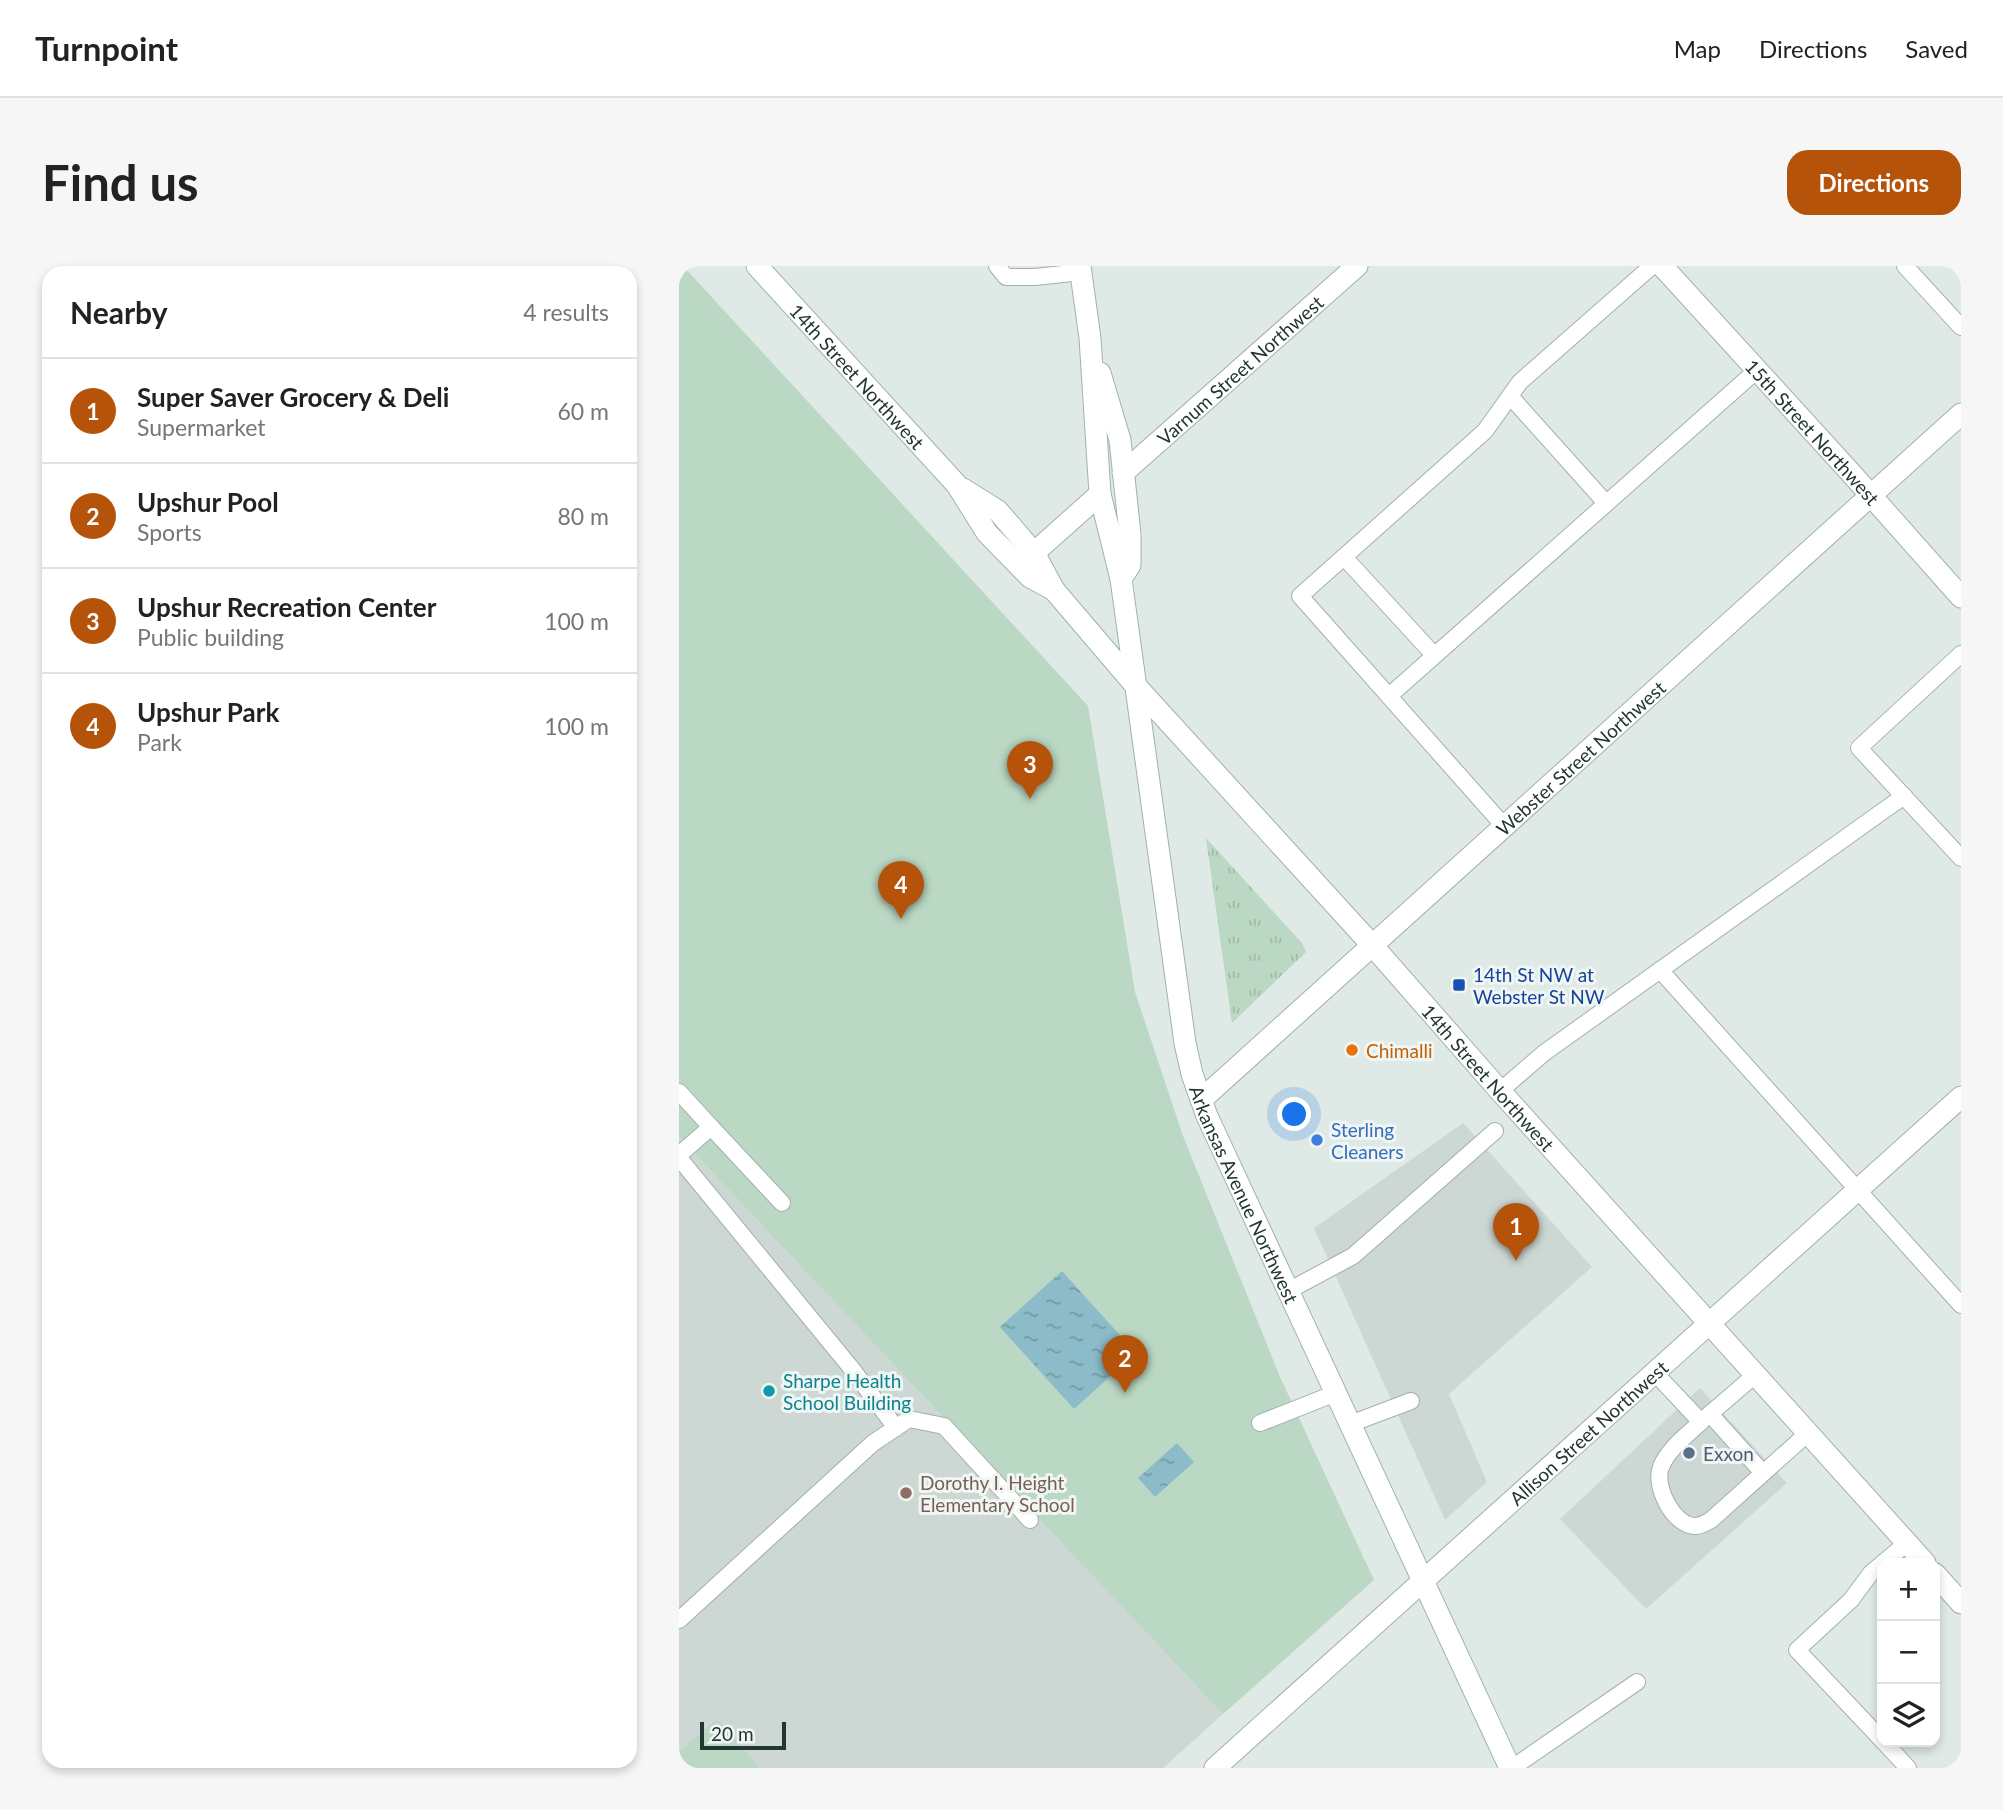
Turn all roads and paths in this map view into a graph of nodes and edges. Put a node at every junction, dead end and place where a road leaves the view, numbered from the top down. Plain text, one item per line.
1 (757, 266) edge
2 (997, 266) edge
3 (1357, 266) edge
4 (1652, 266) edge
5 (1662, 266) edge
6 (1905, 266) edge
7 (1080, 269) edge
8 (1961, 327) edge
9 (1090, 338) junction
10 (1756, 370) junction
11 (1510, 396) junction
12 (1961, 414) edge
13 (1123, 473) junction
14 (957, 485) junction
15 (1100, 494) junction
16 (1871, 495) junction
17 (1605, 502) junction
18 (1034, 553) junction
19 (1344, 557) junction
20 (1121, 579) junction
21 (1053, 590) junction
22 (1961, 597) edge
23 (1961, 654) edge
24 (1434, 655) junction
25 (1135, 685) junction
26 (1389, 696) junction
27 (1904, 796) junction
28 (1504, 826) junction
29 (1961, 858) edge
30 (1372, 945) junction
31 (1660, 970) junction
32 (1500, 1091) junction
33 (679, 1092) edge
34 (1961, 1097) edge
35 (1201, 1100) junction
36 (711, 1127) junction
37 (1495, 1131) dead end
38 (679, 1157) edge
39 (1857, 1191) junction
40 (782, 1203) dead end
41 (1288, 1291) junction
42 (1961, 1305) edge
43 (1710, 1323) junction
44 (1655, 1373) junction
45 (1755, 1375) junction
46 (1336, 1393) junction
47 (1411, 1401) dead end
48 (1705, 1418) junction
49 (1260, 1423) dead end
50 (1350, 1424) junction
51 (896, 1428) junction
52 (1808, 1433) junction
53 (1763, 1473) junction
54 (1030, 1520) dead end
55 (1907, 1543) junction
56 (1890, 1558) edge
57 (1920, 1558) edge
58 (1877, 1568) edge
59 (1940, 1580) edge
60 (1423, 1581) junction
61 (1961, 1603) edge
62 (679, 1620) edge
63 (1637, 1682) dead end
64 (1877, 1735) edge
65 (1889, 1747) edge
66 (1215, 1768) edge
67 (1511, 1768) edge
68 (1908, 1768) edge

1 - 14 street, 14th Street Northwest
2 - 7 lane
3 - 13 street, Varnum Street Northwest
4 - 11 lane
5 - 10 street, 15th Street Northwest
6 - 8 lane
7 - 9 street, Arkansas Avenue Northwest
9 - 13 street, Arkansas Avenue Northwest
9 - 15 street, Arkansas Avenue Northwest
10 - 16 street, 15th Street Northwest
10 - 17 lane
11 - 17 lane
11 - 19 lane
12 - 16 street, Webster Street Northwest
13 - 20 street, Arkansas Avenue Northwest
14 - 18 street, 14th Street Northwest
14 - 21 street, 14th Street Northwest
15 - 18 street
15 - 20 street, Arkansas Avenue Northwest
16 - 22 street, 15th Street Northwest
16 - 28 street, Webster Street Northwest
17 - 24 lane
18 - 21 street, 14th Street Northwest
19 - 24 lane
19 - 26 lane
20 - 25 street, Arkansas Avenue Northwest
21 - 25 street, 14th Street Northwest
23 - 27 lane
24 - 26 lane
25 - 30 street, 14th Street Northwest
25 - 35 street, Arkansas Avenue Northwest
26 - 28 lane
27 - 29 lane
27 - 31 lane
28 - 30 street, Webster Street Northwest
30 - 32 street, 14th Street Northwest
30 - 35 street, Webster Street Northwest
31 - 32 lane
31 - 39 lane
32 - 43 street, 14th Street Northwest
33 - 36 lane
34 - 39 street, Allison Street Northwest
35 - 41 street, Arkansas Avenue Northwest
36 - 38 lane
36 - 40 lane
37 - 41 lane
38 - 51 lane
39 - 42 lane
39 - 43 street, Allison Street Northwest
41 - 46 street, Arkansas Avenue Northwest
43 - 44 street, Allison Street Northwest
43 - 45 street, 14th Street Northwest
44 - 48 lane
44 - 60 street, Allison Street Northwest
45 - 48 lane
45 - 52 street, 14th Street Northwest
46 - 49 lane
46 - 50 street, Arkansas Avenue Northwest
47 - 50 lane
48 - 53 lane
48 - 53 lane
50 - 60 street, Arkansas Avenue Northwest
51 - 54 lane
51 - 62 lane
52 - 53 lane
52 - 55 street, 14th Street Northwest
55 - 56 lane
55 - 57 street, 14th Street Northwest
58 - 64 lane
59 - 61 street
60 - 66 street, Allison Street Northwest
60 - 67 street, Arkansas Avenue Northwest
63 - 67 lane
65 - 68 lane

